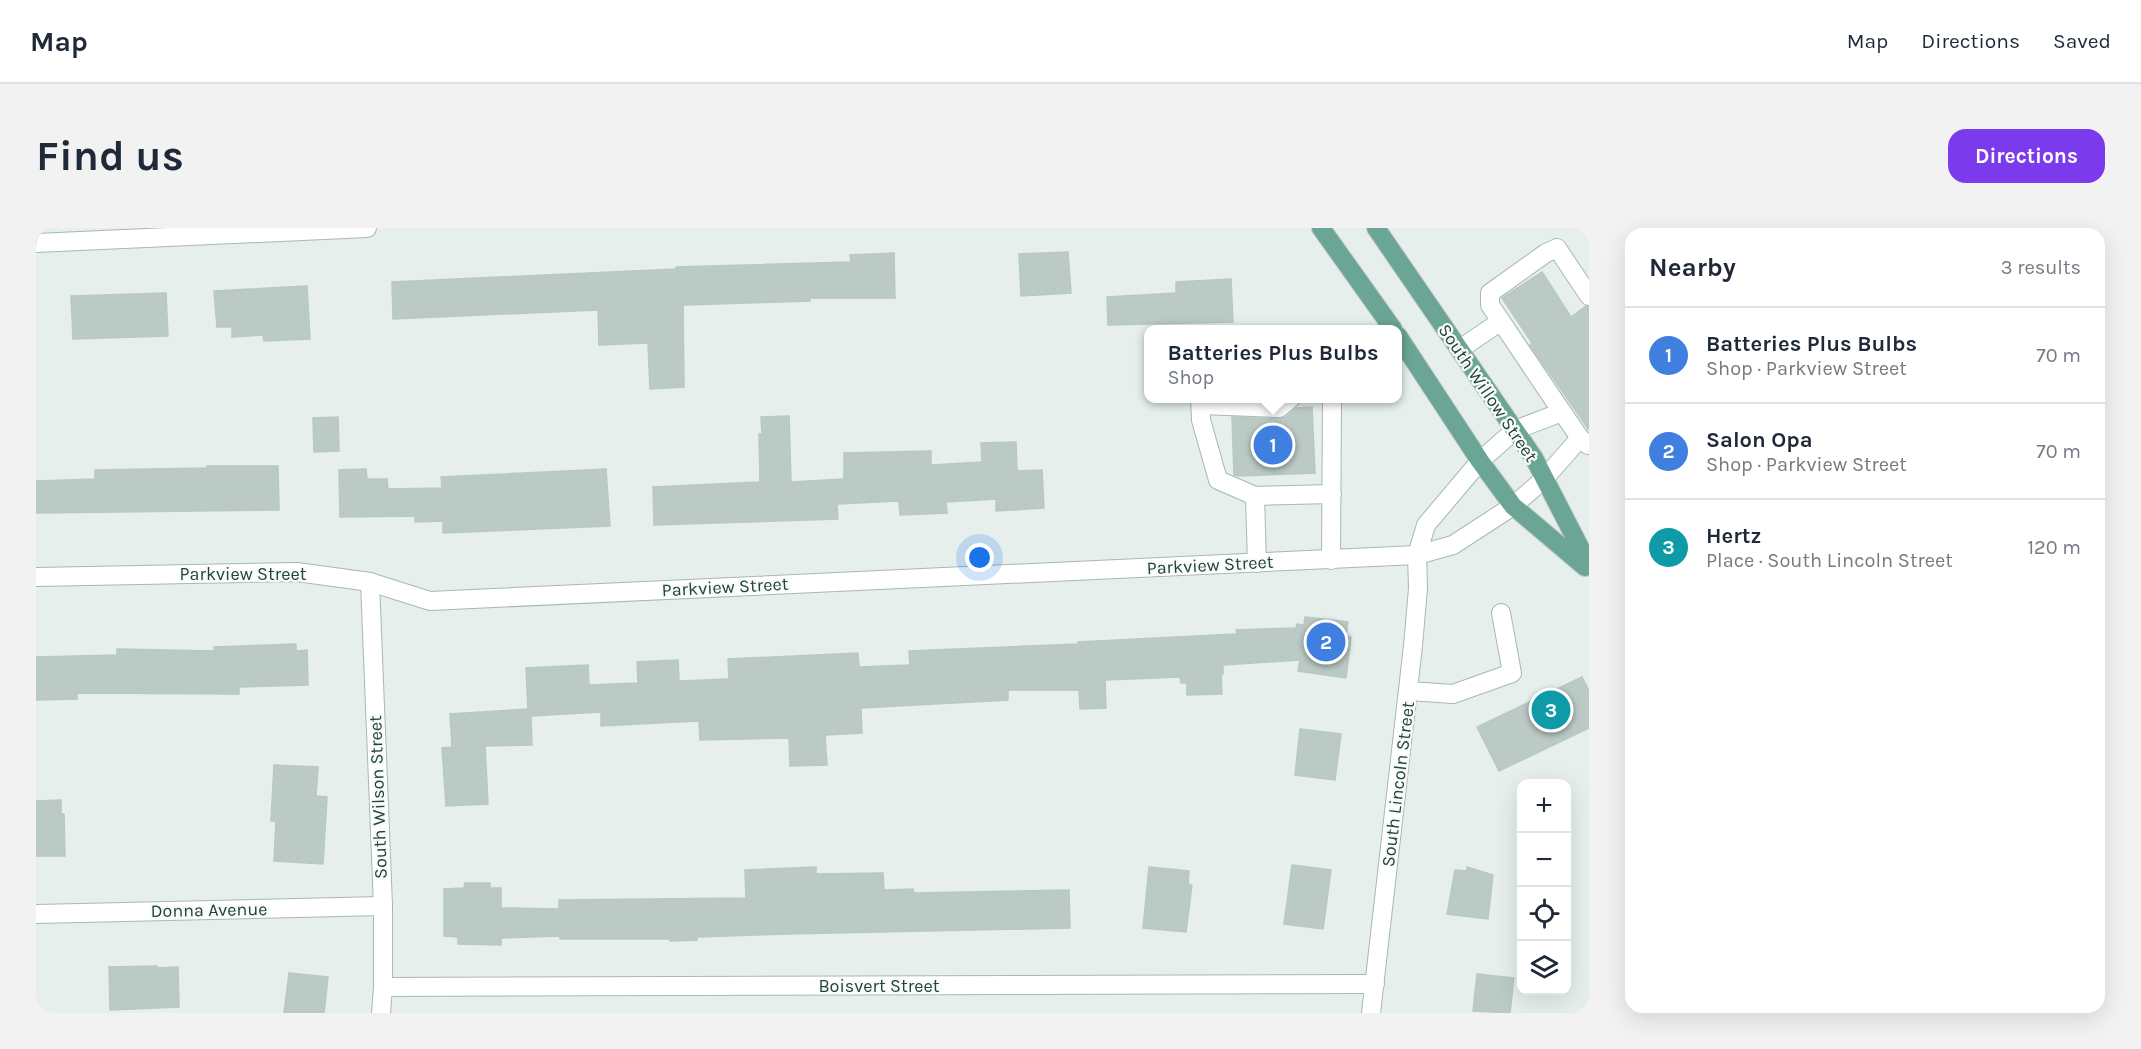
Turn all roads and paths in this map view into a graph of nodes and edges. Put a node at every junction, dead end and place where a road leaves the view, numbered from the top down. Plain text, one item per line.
1 (367, 228) edge
2 (1321, 228) edge
3 (1376, 228) edge
4 (36, 243) edge
5 (1589, 296) edge
6 (1501, 321) junction
7 (1389, 325) edge
8 (1402, 342) edge
9 (1460, 349) junction
10 (1201, 403) edge
11 (1214, 403) edge
12 (1286, 403) edge
13 (1332, 403) edge
14 (1562, 412) junction
15 (1515, 430) junction
16 (1584, 442) edge
17 (1480, 461) junction
18 (1544, 479) junction
19 (1332, 494) junction
20 (1255, 496) junction
21 (1513, 506) junction
22 (1417, 555) junction
23 (1331, 560) junction
24 (1257, 563) junction
25 (1589, 565) edge
26 (1589, 570) edge
27 (36, 577) edge
28 (370, 582) junction
29 (1501, 613) dead end
30 (1408, 691) junction
31 (383, 906) junction
32 (36, 914) edge
33 (1375, 984) junction
34 (383, 987) junction
35 (381, 1013) edge
36 (1371, 1013) edge

1 - 4 street
2 - 7 main road
3 - 9 main road, South Willow Street
5 - 6 street
6 - 9 street
6 - 14 street
8 - 17 main road
9 - 15 main road, South Willow Street
10 - 20 street
11 - 12 street
13 - 19 street
14 - 15 street
14 - 16 street
15 - 17 street, South Lincoln Street
15 - 18 main road, South Willow Street
16 - 18 street
17 - 21 main road
17 - 22 street, South Lincoln Street
18 - 21 street
18 - 25 main road, South Willow Street
19 - 20 street
19 - 23 street
20 - 24 street
21 - 22 street
21 - 26 main road
22 - 23 street, Parkview Street
22 - 30 street, South Lincoln Street
23 - 24 street, Parkview Street
24 - 28 street, Parkview Street
27 - 28 street, Parkview Street
28 - 31 street, South Wilson Street
29 - 30 street
30 - 33 street, South Lincoln Street
31 - 32 street, Donna Avenue
31 - 34 street, South Wilson Street
33 - 34 street, Boisvert Street
33 - 36 street, South Lincoln Street
34 - 35 street, South Wilson Street

